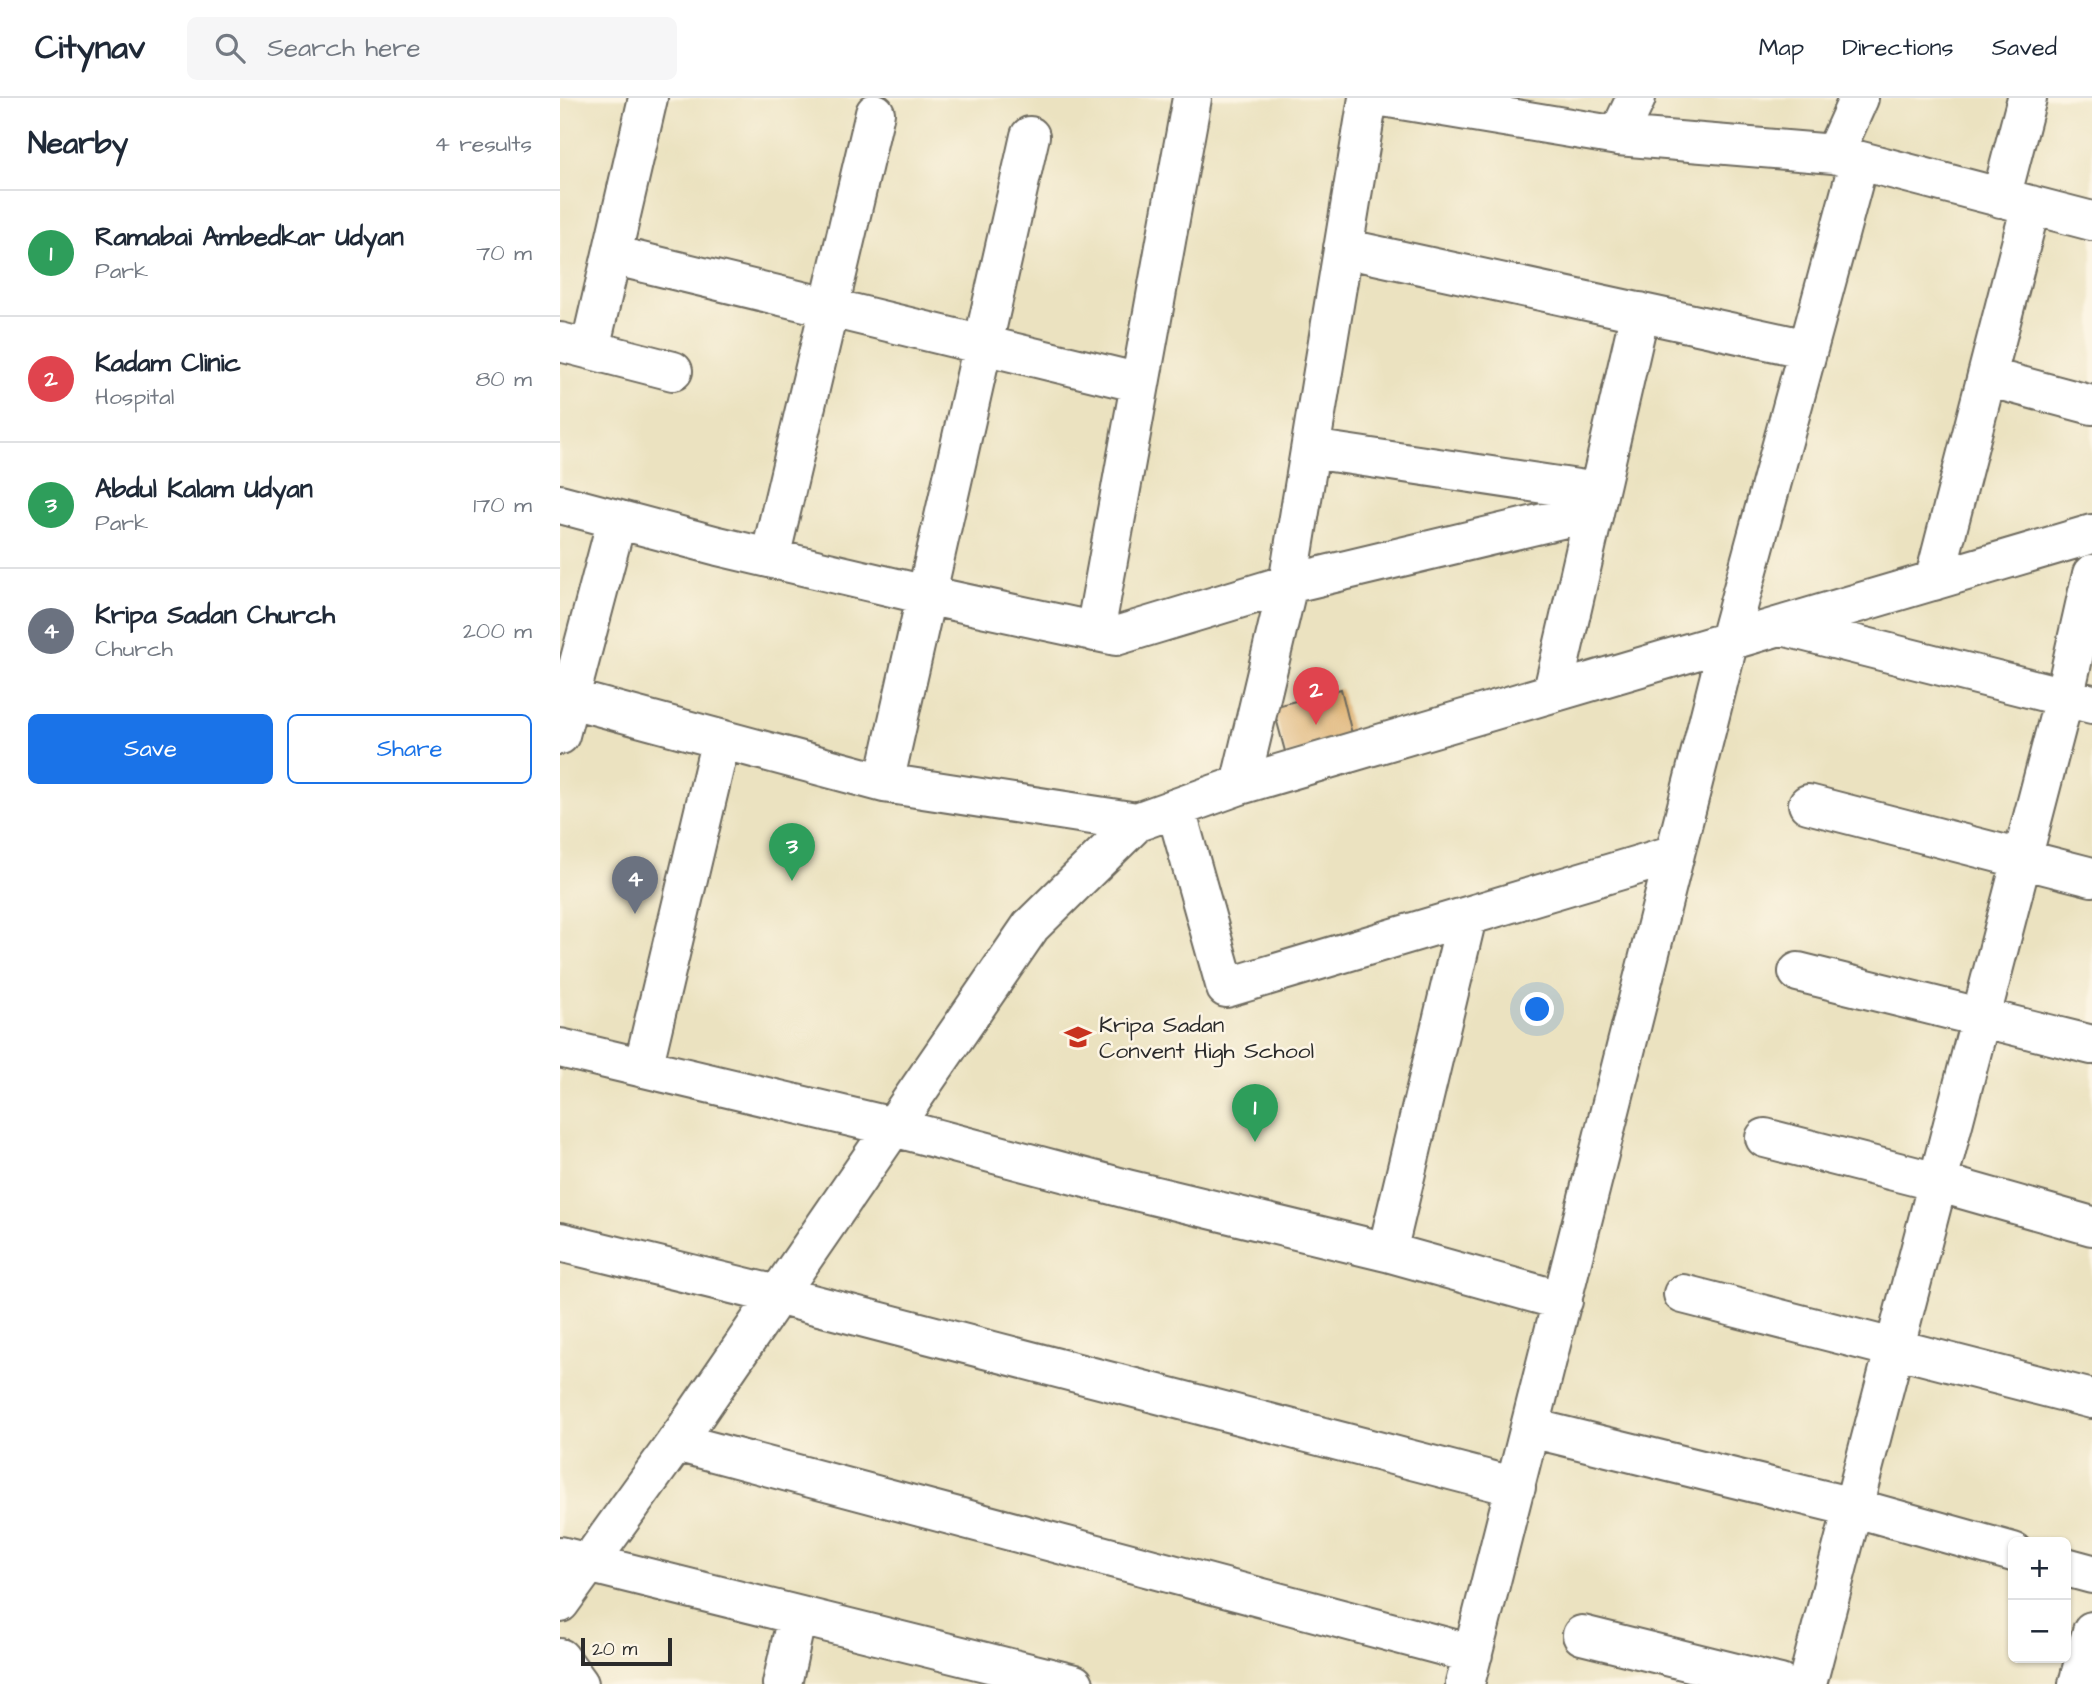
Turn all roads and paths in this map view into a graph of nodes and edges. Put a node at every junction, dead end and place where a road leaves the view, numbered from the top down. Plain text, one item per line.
1 (648, 98) edge
2 (1192, 98) edge
3 (1368, 98) edge
4 (1389, 98) edge
5 (1636, 98) edge
6 (1859, 98) edge
7 (2027, 98) edge
8 (875, 113) dead end
9 (1030, 136) dead end
10 (1618, 136) junction
11 (1846, 158) junction
12 (2016, 201) junction
13 (2092, 221) edge
14 (1343, 247) junction
15 (612, 256) junction
16 (828, 308) junction
17 (1640, 312) junction
18 (575, 345) edge
19 (982, 345) junction
20 (1808, 349) junction
21 (673, 371) dead end
22 (1987, 377) junction
23 (1140, 383) junction
24 (2092, 405) edge
25 (1311, 449) junction
26 (1596, 502) junction
27 (560, 504) edge
28 (617, 519) junction
29 (2092, 534) edge
30 (770, 558) junction
31 (2092, 574) edge
32 (1934, 580) junction
33 (1289, 584) junction
34 (926, 595) junction
35 (1779, 625) junction
36 (1096, 632) junction
37 (1729, 640) junction
38 (1553, 691) junction
39 (2078, 701) edge
40 (563, 710) edge
41 (721, 739) junction
42 (884, 783) junction
43 (1240, 785) junction
44 (1808, 804) dead end
45 (1176, 810) junction
46 (1137, 822) junction
47 (1675, 854) junction
48 (2022, 859) junction
49 (2092, 877) edge
50 (1467, 917) junction
51 (1798, 972) dead end
52 (1979, 1018) junction
53 (2092, 1045) edge
54 (560, 1048) edge
55 (643, 1068) junction
56 (893, 1127) junction
57 (1765, 1138) dead end
58 (1937, 1182) junction
59 (2092, 1226) edge
60 (560, 1242) edge
61 (1387, 1252) junction
62 (1683, 1294) dead end
63 (777, 1296) junction
64 (1563, 1301) junction
65 (1894, 1348) junction
66 (2092, 1399) edge
67 (1531, 1427) junction
68 (676, 1442) junction
69 (1516, 1487) junction
70 (1852, 1507) junction
71 (2008, 1551) edge
72 (574, 1560) edge
73 (2071, 1568) edge
74 (2092, 1574) edge
75 (560, 1603) edge
76 (797, 1616) junction
77 (2092, 1631) edge
78 (1582, 1635) dead end
79 (560, 1658) edge
80 (1469, 1669) edge
81 (981, 1673) edge
82 (579, 1684) edge
83 (782, 1684) edge
84 (1074, 1684) edge
85 (1780, 1684) edge
86 (1807, 1684) edge
87 (2078, 1684) edge

1 - 15 street
2 - 23 street
3 - 14 street
4 - 10 street
5 - 10 street
6 - 11 street
7 - 12 street
8 - 16 street
9 - 19 street
10 - 11 street
11 - 12 street
11 - 20 street
12 - 13 street
12 - 22 street
14 - 17 street
14 - 25 street
15 - 16 street
15 - 18 street
16 - 19 street
16 - 30 street
17 - 20 street
17 - 26 street
18 - 21 street
19 - 23 street
19 - 34 street
20 - 37 street
22 - 24 street
22 - 32 street
23 - 36 street
25 - 26 street
25 - 33 street
26 - 33 street
26 - 38 street
27 - 28 street
28 - 30 street
28 - 40 street
29 - 32 street
30 - 34 street
31 - 39 street
32 - 35 street
33 - 36 street
33 - 43 street
34 - 36 street
34 - 42 street
35 - 37 street
35 - 39 street
37 - 38 street
37 - 47 street
38 - 43 street
39 - 48 street
40 - 41 street
41 - 42 street
41 - 55 street
42 - 46 street
43 - 45 street
44 - 48 street
45 - 46 street
45 - 50 street
46 - 56 street
47 - 50 street
47 - 64 street
48 - 49 street
48 - 52 street
50 - 61 street
51 - 52 street
52 - 53 street
52 - 58 street
54 - 55 street
55 - 56 street
56 - 61 street
56 - 63 street
57 - 58 street
58 - 59 street
58 - 65 street
60 - 63 street
61 - 64 street
62 - 65 street
63 - 68 street
63 - 69 street
64 - 67 street
65 - 66 street
65 - 70 street
67 - 69 street
67 - 70 street
68 - 72 street
68 - 80 street
69 - 80 street
70 - 71 street
70 - 86 street
72 - 75 street
72 - 76 street
73 - 74 street
76 - 81 street
76 - 83 street
77 - 87 street
78 - 85 street
79 - 82 street
81 - 84 street

